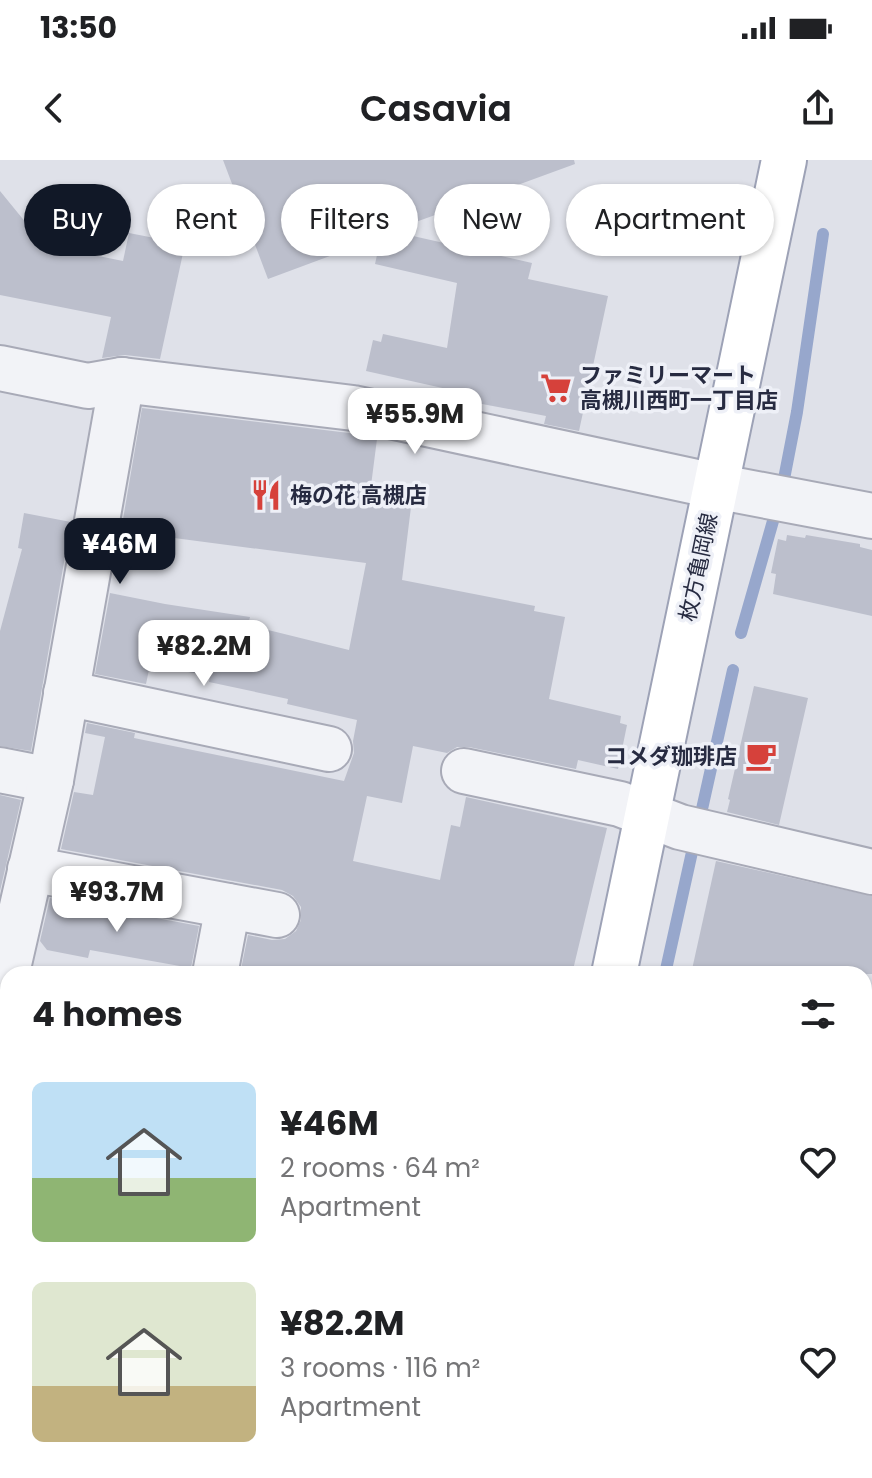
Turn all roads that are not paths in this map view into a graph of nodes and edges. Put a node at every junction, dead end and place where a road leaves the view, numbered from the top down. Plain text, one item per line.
1 (784, 160) edge
2 (0, 368) edge
3 (122, 380) junction
4 (715, 486) junction
5 (872, 516) edge
6 (66, 693) junction
7 (329, 749) dead end
8 (0, 770) edge
9 (464, 771) dead end
10 (51, 780) junction
11 (646, 814) junction
12 (30, 869) junction
13 (872, 872) edge
14 (228, 906) junction
15 (277, 915) dead end
16 (16, 966) edge
17 (217, 966) edge
18 (616, 966) edge

1 - 4 main road, 枚方亀岡線
2 - 3 street
3 - 4 street
3 - 6 street
4 - 5 street
4 - 11 main road, 枚方亀岡線
6 - 7 street
6 - 10 street
8 - 10 street
9 - 11 street
10 - 12 street
11 - 13 street
11 - 18 main road, 枚方亀岡線
12 - 14 street
12 - 16 street
14 - 15 street
14 - 17 street

